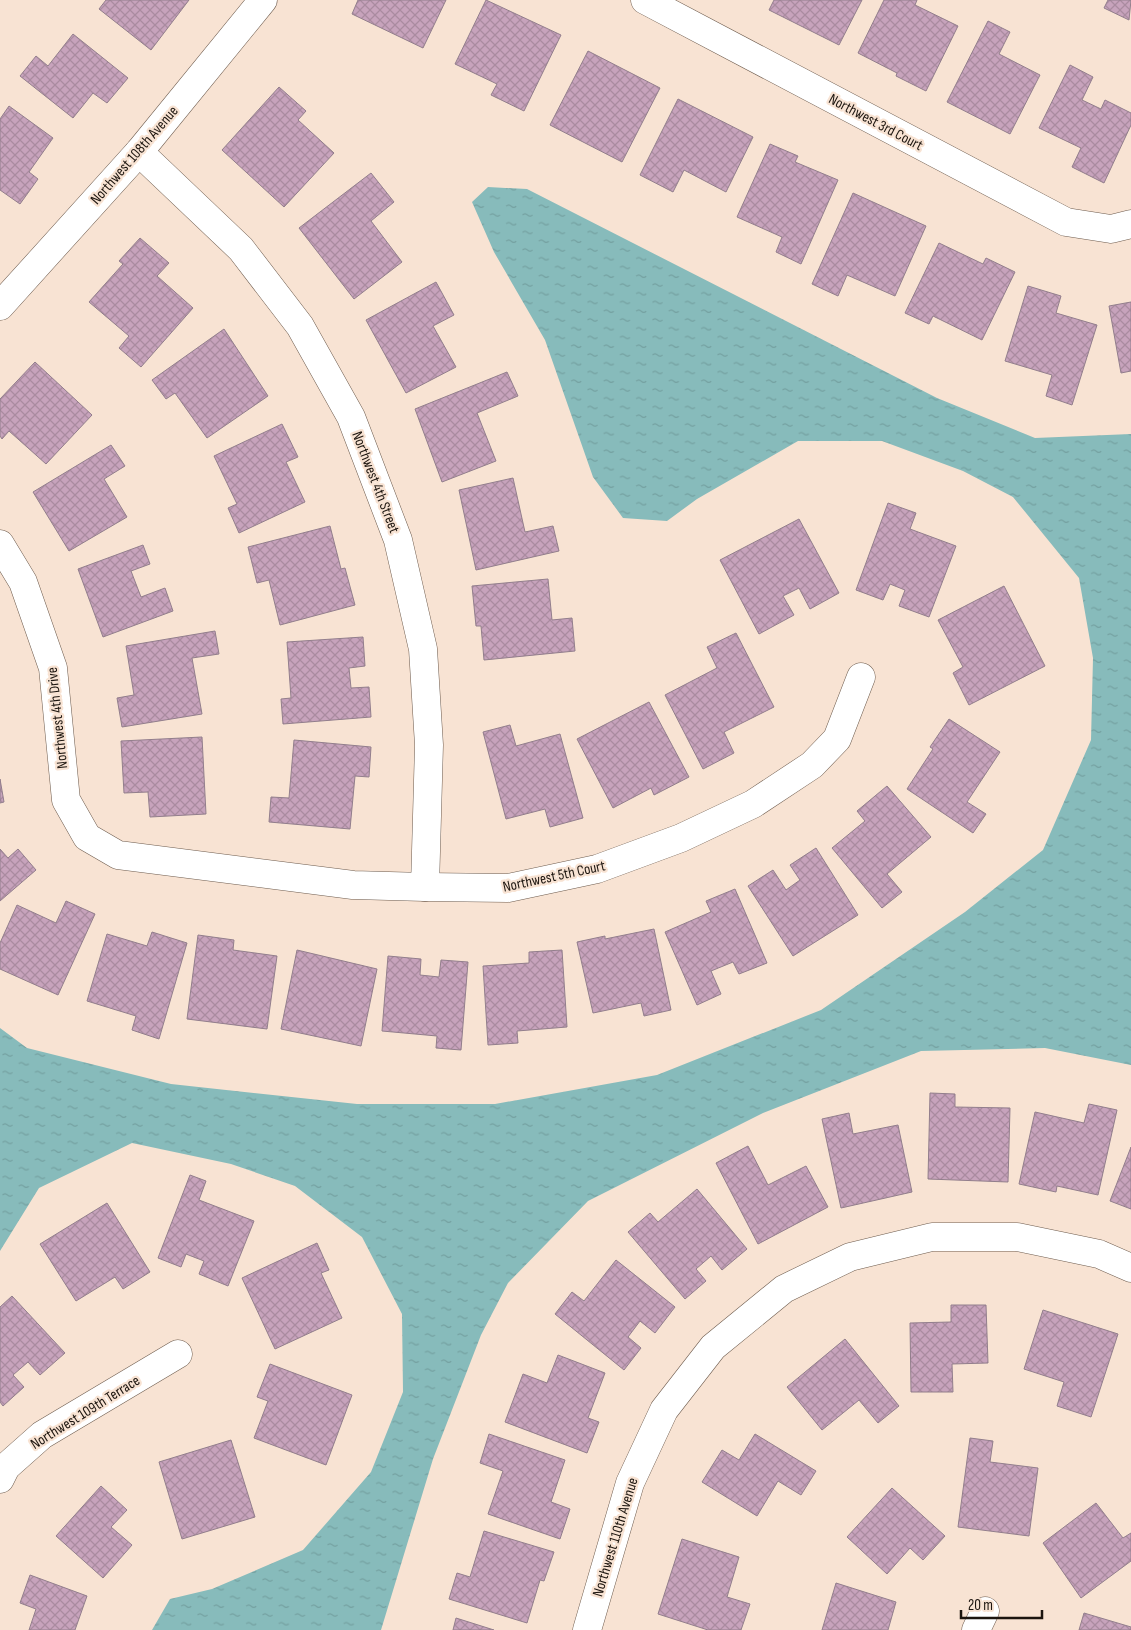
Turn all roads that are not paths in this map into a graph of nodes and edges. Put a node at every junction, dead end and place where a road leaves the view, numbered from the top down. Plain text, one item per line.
1 (262, 0) edge
2 (645, 0) edge
3 (140, 152) junction
4 (1121, 226) edge
5 (0, 306) edge
6 (0, 544) edge
7 (861, 677) dead end
8 (87, 837) joint
9 (425, 887) junction
10 (1131, 1268) edge
11 (178, 1354) dead end
12 (0, 1479) edge
13 (587, 1630) edge

1 - 3 street, Northwest 108th Avenue
2 - 4 street, Northwest 3rd Court
3 - 5 street, Northwest 108th Avenue
3 - 9 street, Northwest 4th Street
6 - 8 street, Northwest 4th Drive
7 - 9 street, Northwest 5th Court
8 - 9 street, Northwest 5th Court
10 - 13 street, Northwest 110th Avenue
11 - 12 street, Northwest 109th Terrace

